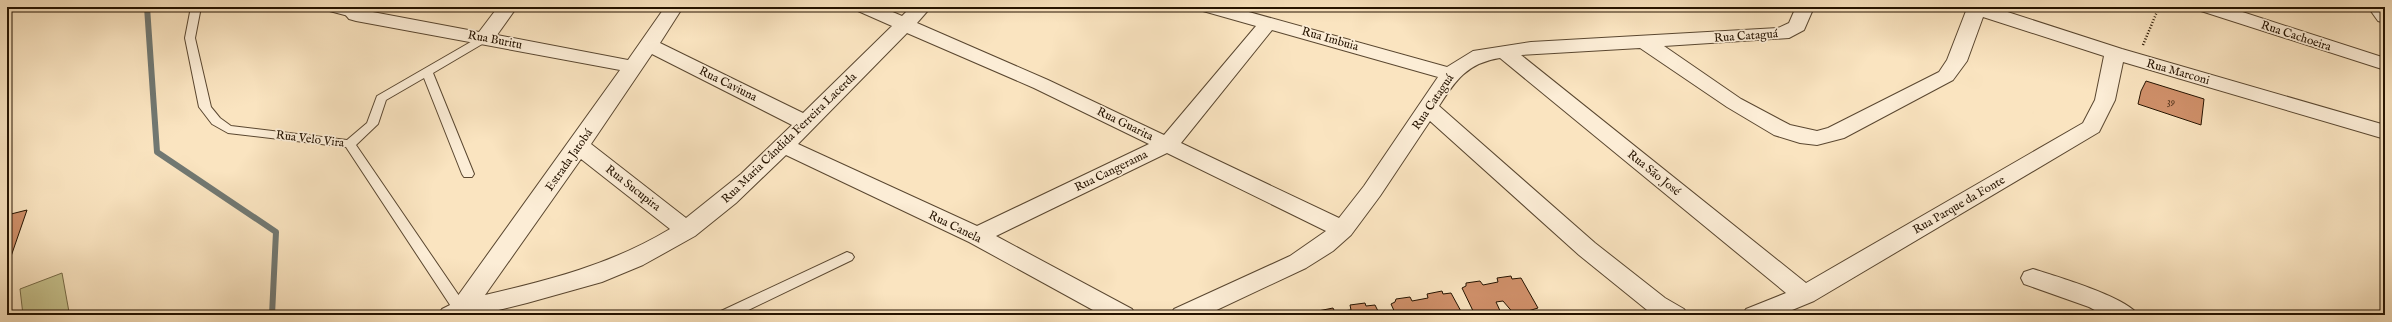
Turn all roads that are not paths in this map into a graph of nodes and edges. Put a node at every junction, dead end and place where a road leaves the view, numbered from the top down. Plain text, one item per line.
1 (196, 7) edge
2 (326, 7) edge
3 (508, 7) edge
4 (674, 7) edge
5 (865, 7) edge
6 (922, 7) edge
7 (1210, 7) edge
8 (1805, 7) edge
9 (2208, 7) edge
10 (2377, 7) edge
11 (1975, 8) edge
12 (352, 11) edge
13 (2385, 17) edge
14 (1269, 22) junction
15 (904, 25) junction
16 (485, 38) junction
17 (1644, 42) junction
18 (649, 45) junction
19 (1504, 52) junction
20 (2115, 53) junction
21 (2385, 64) edge
22 (634, 67) junction
23 (427, 71) junction
24 (1450, 74) junction
25 (1428, 108) junction
26 (806, 123) junction
27 (2385, 132) edge
28 (350, 144) junction
29 (1168, 144) junction
30 (579, 146) junction
31 (784, 146) junction
32 (468, 174) dead end
33 (687, 230) junction
34 (1343, 230) junction
35 (977, 236) junction
36 (847, 257) dead end
37 (2033, 278) dead end
38 (1805, 295) junction
39 (456, 313) edge
40 (1674, 314) edge
41 (726, 315) edge
42 (1123, 315) edge
43 (1183, 315) edge
44 (1755, 315) edge
45 (2126, 315) edge

1 - 28 lane, Rua Velo Vira
2 - 12 lane
3 - 16 street
4 - 18 street, Estrada Jatobá
5 - 15 street, Rua Guarita
6 - 15 street, Rua Maria Cândida Ferreira Lacerda
7 - 14 street, Rua Imbuia
8 - 17 street, Rua Cataguá
9 - 21 street, Rua Cachoeira
10 - 13 street
11 - 17 street
11 - 20 street, Rua Marconi
12 - 16 street, Rua Buritu
14 - 24 street, Rua Imbuia
14 - 29 street, Rua Cangerama
15 - 26 street, Rua Maria Cândida Ferreira Lacerda
15 - 29 street, Rua Guarita
16 - 22 street, Rua Buritu
16 - 23 lane
17 - 19 street, Rua Cataguá
18 - 22 street, Estrada Jatobá
18 - 26 street, Rua Caviuna
19 - 24 street, Rua Cataguá
19 - 38 street, Rua São José
20 - 27 street, Rua Marconi
20 - 38 street, Rua Parque da Fonte
22 - 30 street, Estrada Jatobá
23 - 28 lane
23 - 32 lane
24 - 25 street, Rua Cataguá
25 - 34 street, Rua Cataguá
25 - 40 street
26 - 31 street, Rua Maria Cândida Ferreira Lacerda
28 - 39 lane, Rua Velo Vira
29 - 34 street, Rua Guarita
29 - 35 street, Rua Cangerama
30 - 33 street, Rua Sucupira
30 - 39 street, Estrada Jatobá
31 - 33 street, Rua Maria Cândida Ferreira Lacerda
31 - 35 street, Rua Canela
33 - 39 street, Rua Maria Cândida Ferreira Lacerda
34 - 43 street, Rua Cataguá
35 - 42 street, Rua Canela
36 - 41 lane
37 - 45 street
38 - 44 street, Rua Parque da Fonte

